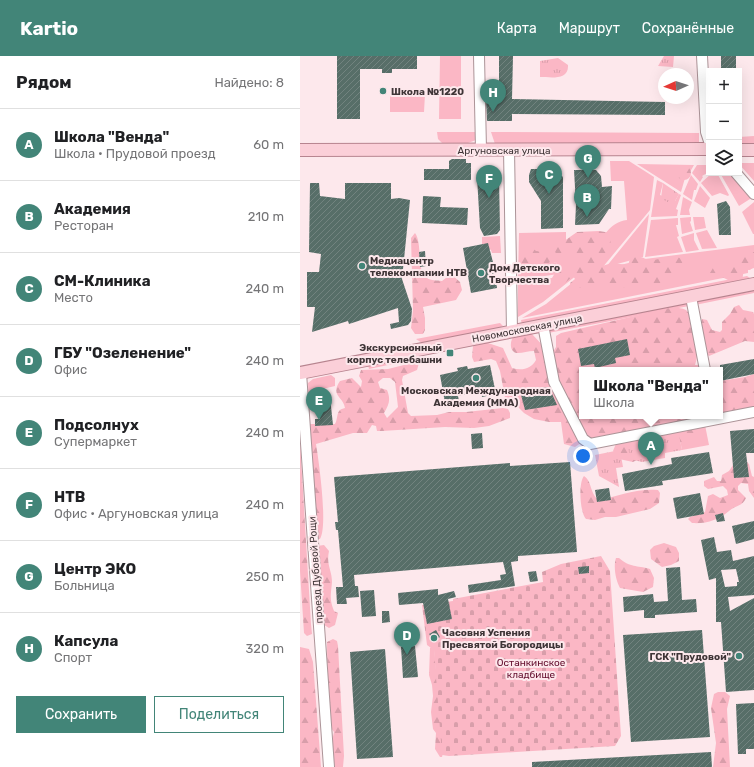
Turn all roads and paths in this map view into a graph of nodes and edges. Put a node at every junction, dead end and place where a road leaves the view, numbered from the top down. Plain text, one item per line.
1 (479, 56) edge
2 (702, 56) edge
3 (709, 140) edge
4 (481, 149) junction
5 (508, 149) junction
6 (706, 149) edge
7 (300, 150) edge
8 (742, 150) edge
9 (754, 150) edge
10 (739, 176) edge
11 (754, 194) edge
12 (754, 284) edge
13 (691, 297) junction
14 (543, 325) junction
15 (512, 331) junction
16 (704, 367) edge
17 (300, 373) edge
18 (754, 412) edge
19 (723, 417) edge
20 (710, 419) edge
21 (329, 767) edge

1 - 4 street
2 - 3 street
4 - 5 main road, Аргуновская улица
4 - 7 main road, Аргуновская улица
5 - 6 main road, Аргуновская улица
5 - 15 street
8 - 9 main road
10 - 11 street
12 - 13 main road, Новомосковская улица
13 - 14 main road, Новомосковская улица
13 - 16 street
14 - 15 main road, Новомосковская улица
14 - 20 street
15 - 17 main road, Новомосковская улица
17 - 21 street, проезд Дубовой Рощи
18 - 19 street

